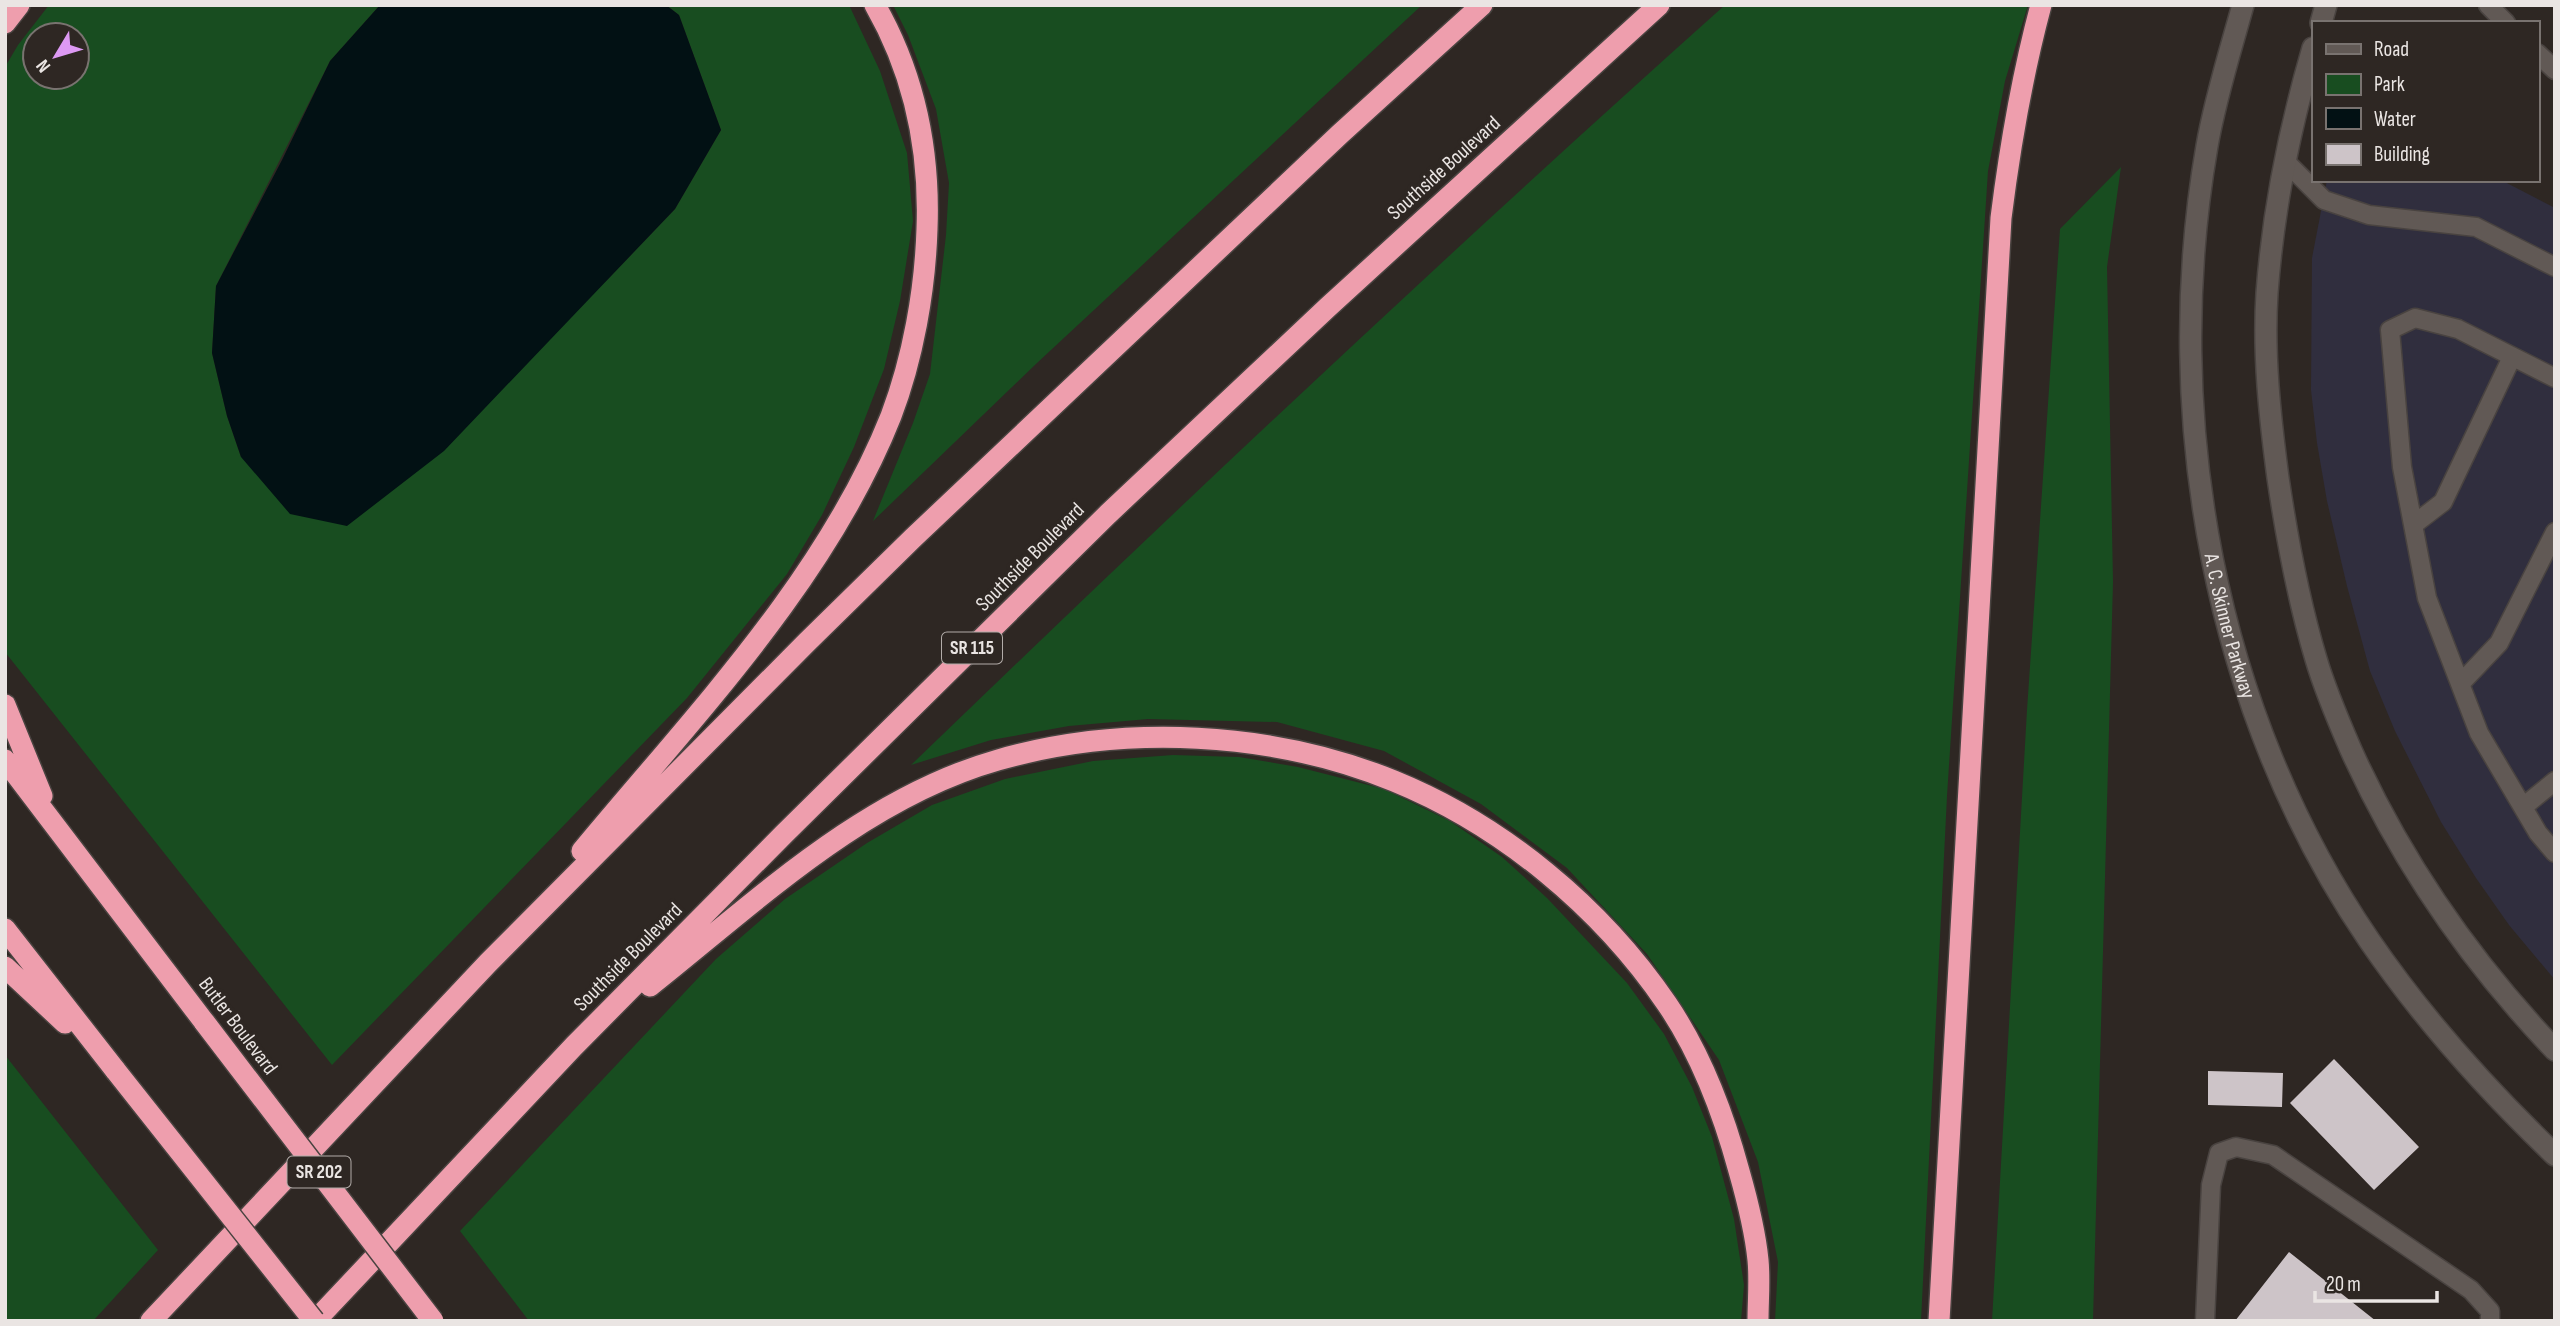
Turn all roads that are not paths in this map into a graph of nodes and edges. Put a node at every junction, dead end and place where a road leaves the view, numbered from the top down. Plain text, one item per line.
1 (19, 5) edge
2 (875, 5) edge
3 (1482, 5) edge
4 (1659, 5) edge
5 (2041, 5) edge
6 (2243, 5) edge
7 (2488, 5) edge
8 (2504, 21) edge
9 (5, 23) edge
10 (2312, 52) edge
11 (2539, 55) edge
12 (2555, 70) edge
13 (2286, 162) junction
14 (2555, 267) edge
15 (2512, 357) junction
16 (2555, 378) edge
17 (2413, 525) junction
18 (2555, 532) edge
19 (2461, 683) junction
20 (5, 705) edge
21 (5, 760) edge
22 (2555, 781) edge
23 (2523, 807) junction
24 (54, 824) junction
25 (2555, 853) edge
26 (5, 929) edge
27 (488, 963) junction
28 (5, 967) edge
29 (574, 1046) junction
30 (2555, 1050) edge
31 (116, 1071) junction
32 (2555, 1155) edge
33 (151, 1321) edge
34 (314, 1321) edge
35 (433, 1321) edge
36 (1758, 1321) edge
37 (1939, 1321) edge
38 (2205, 1321) edge
39 (2490, 1321) edge

1 - 9 highway
2 - 27 highway
3 - 27 highway
4 - 29 highway, Southside Boulevard / SR 115
5 - 37 highway
6 - 32 main road, A. C. Skinner Parkway
7 - 8 lane
10 - 13 main road
11 - 12 lane
13 - 14 lane
13 - 30 main road
15 - 16 lane
15 - 17 lane
15 - 17 lane
17 - 19 lane
18 - 19 lane
19 - 23 lane
20 - 24 highway
21 - 24 highway, Butler Boulevard / SR 202
22 - 23 lane
23 - 25 lane
24 - 35 highway, Butler Boulevard / SR 202, bridge
26 - 31 highway
27 - 33 highway
28 - 31 highway
29 - 34 highway, Southside Boulevard / SR 115
29 - 36 highway
31 - 34 highway, bridge
38 - 39 lane

